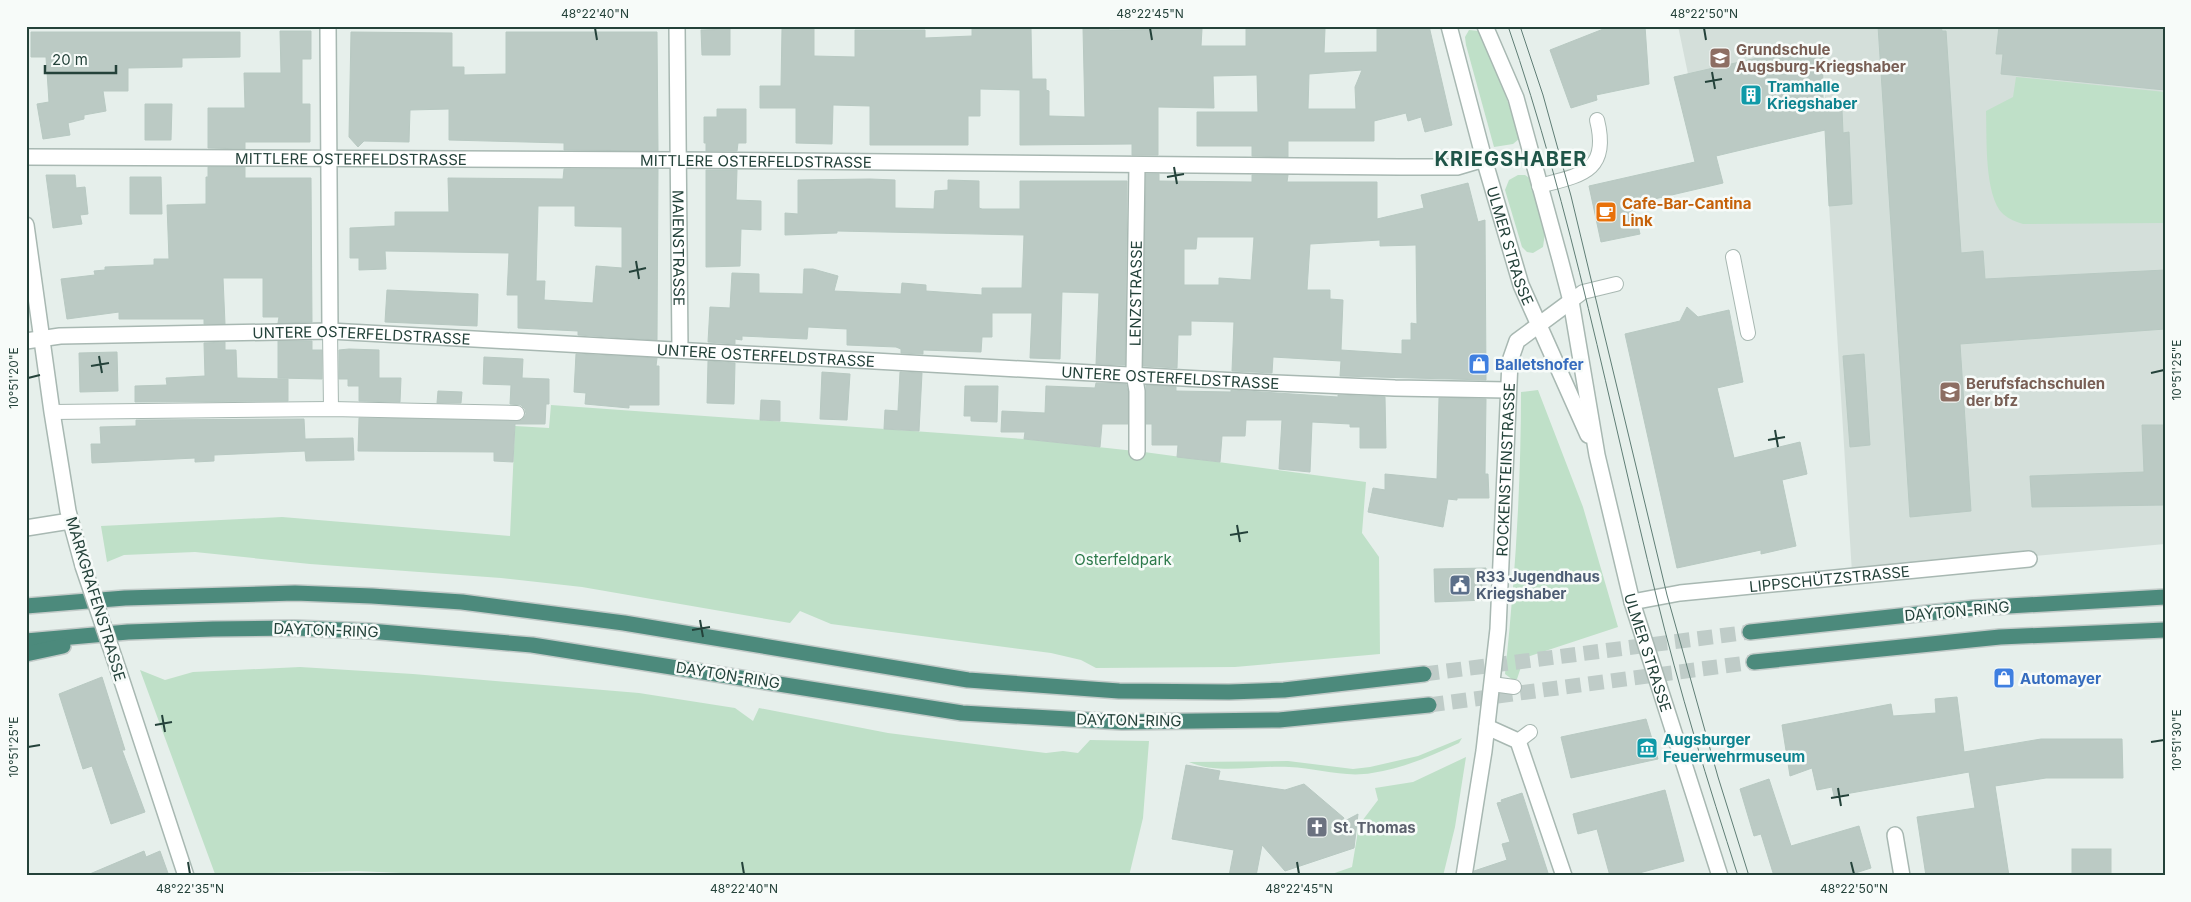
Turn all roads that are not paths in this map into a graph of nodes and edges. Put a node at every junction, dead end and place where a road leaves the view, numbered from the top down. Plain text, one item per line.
1 (328, 26) edge
2 (677, 26) edge
3 (1449, 26) edge
4 (1485, 26) edge
5 (1597, 120) dead end
6 (26, 157) edge
7 (328, 160) junction
8 (679, 160) junction
9 (1484, 160) junction
10 (1137, 165) junction
11 (1540, 186) junction
12 (26, 225) edge
13 (1733, 257) dead end
14 (1616, 284) dead end
15 (1571, 301) junction
16 (1537, 324) junction
17 (330, 331) junction
18 (1748, 333) dead end
19 (42, 339) junction
20 (26, 341) edge
21 (680, 350) junction
22 (1134, 374) junction
23 (1507, 390) junction
24 (331, 409) junction
25 (52, 412) junction
26 (517, 413) dead end
27 (1137, 452) dead end
28 (1596, 455) junction
29 (70, 521) junction
30 (26, 528) edge
31 (2028, 559) dead end
32 (2165, 597) edge
33 (1632, 602) junction
34 (26, 606) edge
35 (2165, 630) edge
36 (128, 632) junction
37 (1750, 632) tunnel mouth
38 (26, 641) edge
39 (26, 654) edge
40 (1754, 662) tunnel mouth
41 (1424, 674) tunnel mouth
42 (1492, 684) junction
43 (1514, 687) dead end
44 (1429, 705) tunnel mouth
45 (1487, 727) junction
46 (1895, 835) dead end
47 (186, 876) edge
48 (1464, 876) edge
49 (1564, 876) edge
50 (1720, 876) edge
51 (1902, 876) edge

1 - 7 street
2 - 8 street, MAIENSTRASSE
3 - 9 street, ULMER STRASSE
4 - 11 street, ULMER STRASSE
5 - 11 lane
6 - 7 street, MITTLERE OSTERFELDSTRASSE
7 - 8 street, MITTLERE OSTERFELDSTRASSE
7 - 17 street
8 - 10 street, MITTLERE OSTERFELDSTRASSE
8 - 21 street, MAIENSTRASSE
9 - 10 street, MITTLERE OSTERFELDSTRASSE
9 - 16 street, ULMER STRASSE
10 - 22 street, LENZSTRASSE
11 - 15 street, ULMER STRASSE
12 - 19 street, MARKGRAFENSTRASSE
13 - 18 lane
14 - 15 lane
15 - 16 street, ROCKENSTEINSTRASSE
15 - 28 street, ULMER STRASSE
16 - 23 street, ROCKENSTEINSTRASSE
16 - 28 street, ULMER STRASSE
17 - 19 street, UNTERE OSTERFELDSTRASSE
17 - 21 street, UNTERE OSTERFELDSTRASSE
17 - 24 lane
19 - 20 street, UNTERE OSTERFELDSTRASSE
19 - 25 street, MARKGRAFENSTRASSE
21 - 22 street, UNTERE OSTERFELDSTRASSE
22 - 23 street, UNTERE OSTERFELDSTRASSE
22 - 27 street, LENZSTRASSE
23 - 42 street, ROCKENSTEINSTRASSE
24 - 25 lane
24 - 26 lane
25 - 29 street, MARKGRAFENSTRASSE
28 - 33 street, ULMER STRASSE
29 - 30 street
29 - 47 street, MARKGRAFENSTRASSE, bridge
31 - 33 street, LIPPSCHÜTZSTRASSE
32 - 37 highway, DAYTON-RING
33 - 50 street, ULMER STRASSE
34 - 41 highway, DAYTON-RING
35 - 40 highway, DAYTON-RING
36 - 38 highway, DAYTON-RING
36 - 39 highway
36 - 44 highway, DAYTON-RING
42 - 43 lane
42 - 45 street, ROCKENSTEINSTRASSE
45 - 48 street, ROCKENSTEINSTRASSE
45 - 49 street
46 - 51 street

